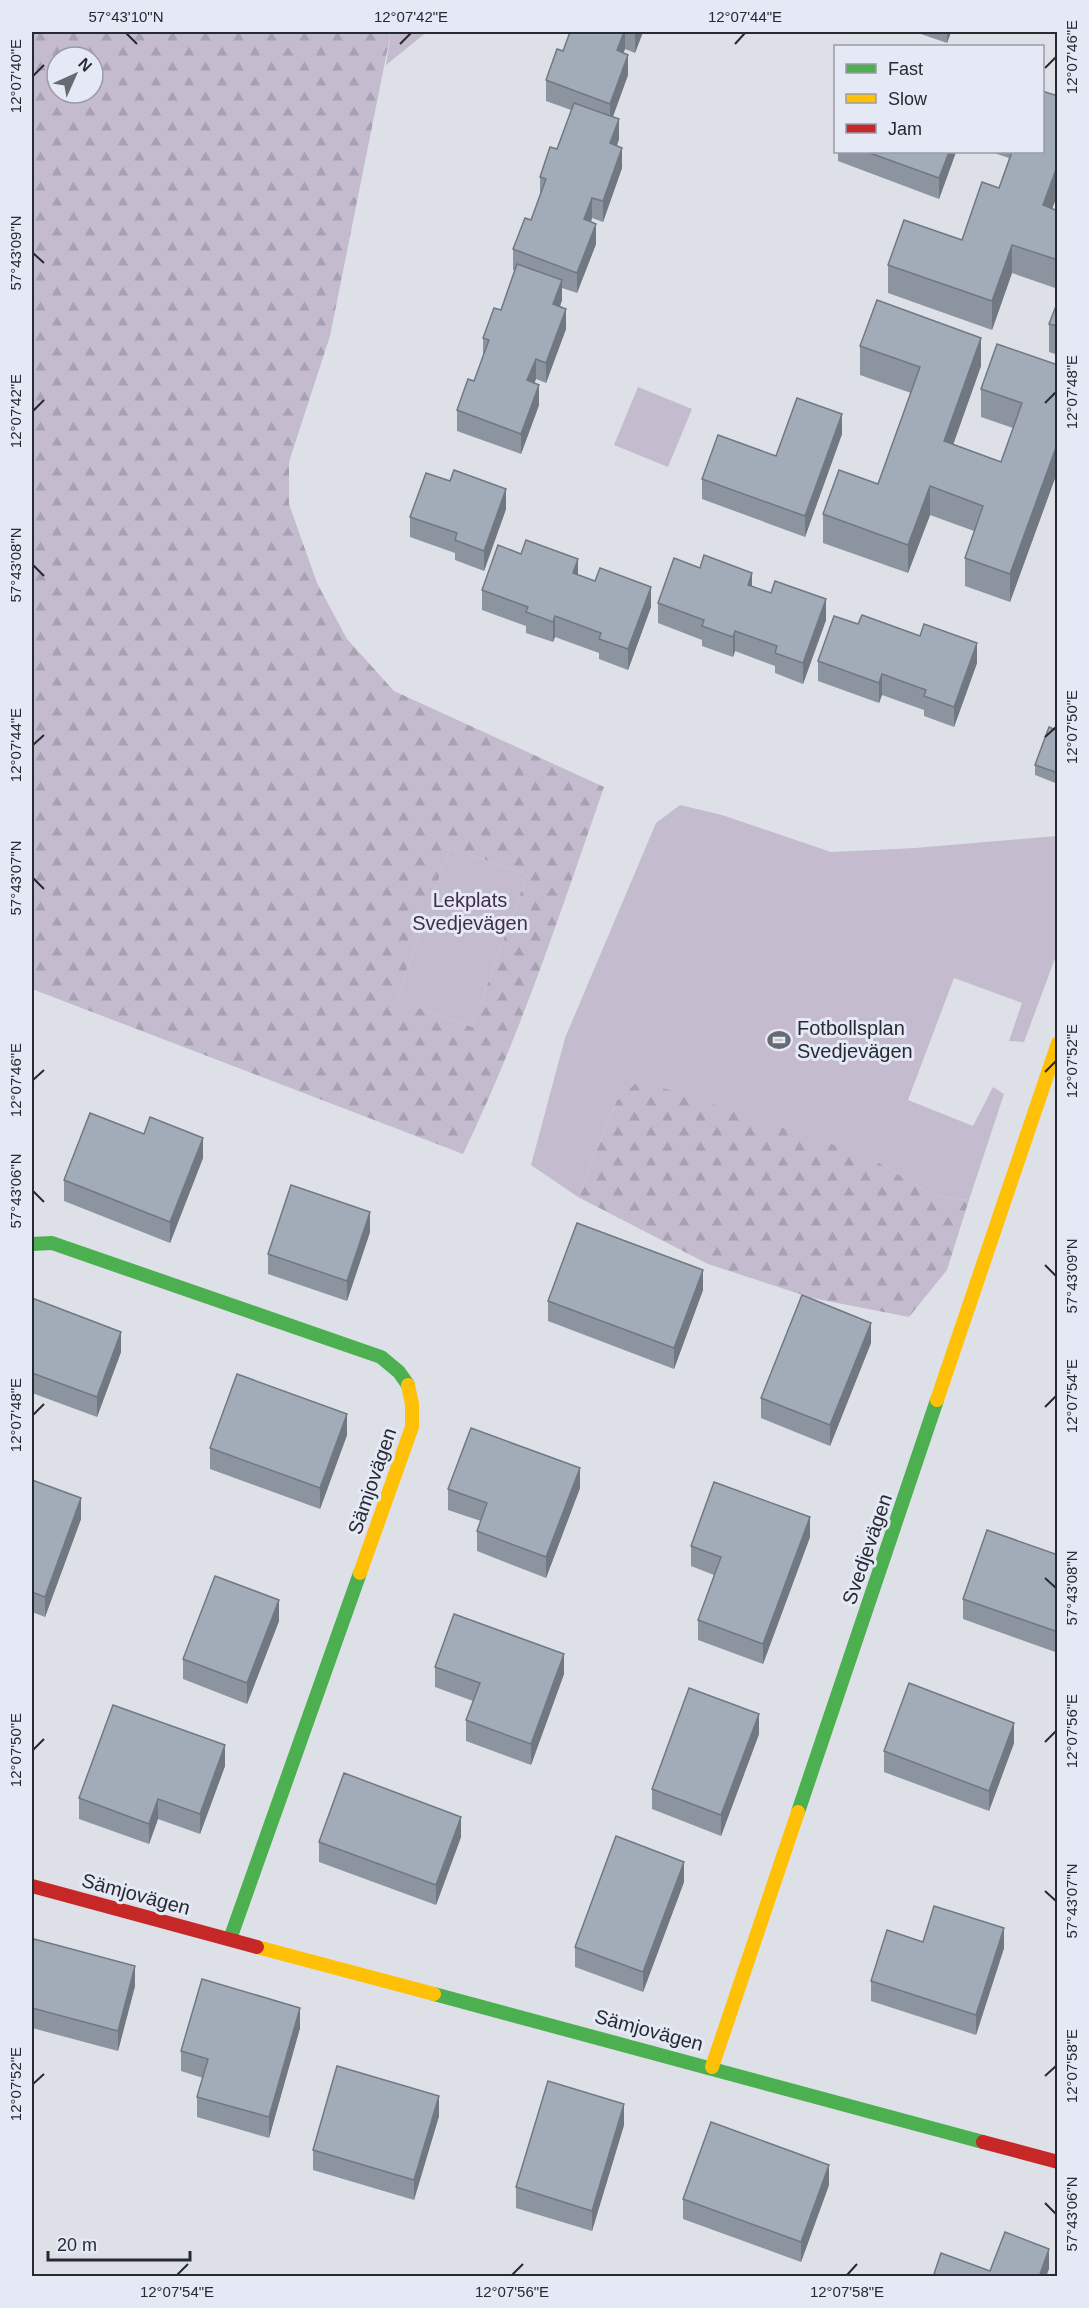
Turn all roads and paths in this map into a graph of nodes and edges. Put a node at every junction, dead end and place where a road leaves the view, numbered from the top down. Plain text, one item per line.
1 (1058, 1042) edge
2 (32, 1244) edge
3 (32, 1886) edge
4 (230, 1939) junction
5 (711, 2067) junction
6 (1058, 2162) edge

1 - 5 street, Svedjevägen
2 - 4 street, Sämjovägen
3 - 4 street, Sämjovägen
4 - 5 street, Sämjovägen
5 - 6 street, Sämjovägen

